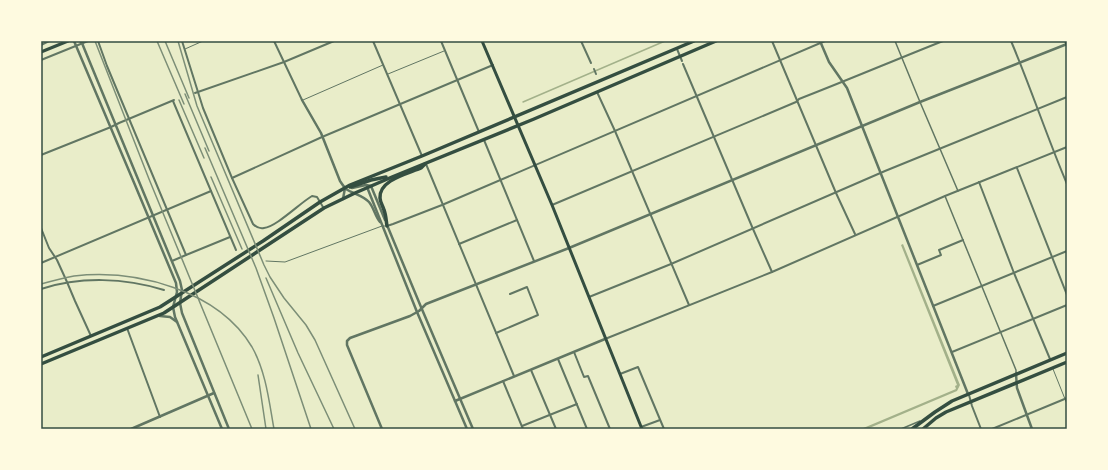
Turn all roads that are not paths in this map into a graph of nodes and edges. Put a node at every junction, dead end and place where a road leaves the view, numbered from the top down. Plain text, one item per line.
1 (49, 41) edge
2 (68, 41) edge
3 (74, 41) edge
4 (88, 41) edge
5 (98, 41) edge
6 (182, 41) edge
7 (203, 41) edge
8 (274, 41) edge
9 (334, 41) edge
10 (373, 41) edge
11 (441, 41) edge
12 (482, 41) edge
13 (581, 41) edge
14 (694, 41) edge
15 (716, 41) edge
16 (772, 41) edge
17 (825, 41) edge
18 (895, 41) edge
19 (943, 41) edge
20 (1012, 41) edge
21 (81, 42) edge
22 (821, 42) edge
23 (1067, 43) edge
24 (41, 45) edge
25 (76, 46) junction
26 (184, 49) junction
27 (677, 49) junction
28 (445, 50) junction
29 (41, 52) edge
30 (680, 56) junction
31 (902, 57) junction
32 (41, 60) edge
33 (780, 60) junction
34 (284, 62) junction
35 (1020, 62) junction
36 (591, 63) dead end
37 (384, 65) junction
38 (493, 65) junction
39 (594, 68) dead end
40 (387, 74) junction
41 (596, 74) dead end
42 (457, 80) junction
43 (843, 83) junction
44 (196, 92) junction
45 (597, 92) junction
46 (697, 96) junction
47 (1067, 97) edge
48 (302, 100) junction
49 (797, 101) junction
50 (920, 102) junction
51 (400, 105) junction
52 (1038, 108) junction
53 (514, 116) junction
54 (129, 118) junction
55 (115, 124) junction
56 (518, 126) junction
57 (862, 126) junction
58 (111, 127) junction
59 (615, 131) junction
60 (479, 132) junction
61 (322, 137) junction
62 (714, 137) junction
63 (484, 140) junction
64 (816, 145) junction
65 (1067, 147) edge
66 (940, 149) junction
67 (1054, 152) junction
68 (41, 155) edge
69 (422, 156) junction
70 (426, 164) junction
71 (534, 165) junction
72 (1016, 168) junction
73 (632, 172) junction
74 (880, 174) junction
75 (392, 177) junction
76 (232, 178) junction
77 (500, 179) junction
78 (732, 180) junction
79 (979, 182) junction
80 (366, 184) junction
81 (1067, 184) edge
82 (345, 188) junction
83 (211, 191) junction
84 (958, 191) junction
85 (355, 193) junction
86 (836, 193) junction
87 (944, 196) junction
88 (343, 199) junction
89 (320, 202) junction
90 (442, 205) junction
91 (552, 206) junction
92 (324, 208) junction
93 (167, 209) junction
94 (153, 215) junction
95 (650, 215) junction
96 (897, 216) junction
97 (148, 217) junction
98 (517, 220) junction
99 (382, 226) junction
100 (387, 226) junction
101 (41, 228) edge
102 (753, 229) junction
103 (855, 234) junction
104 (230, 237) junction
105 (962, 240) junction
106 (459, 244) junction
107 (569, 248) junction
108 (236, 250) dead end
109 (1067, 251) edge
110 (186, 256) junction
111 (1052, 257) junction
112 (54, 258) junction
113 (172, 261) junction
114 (266, 261) dead end
115 (535, 262) junction
116 (41, 263) edge
117 (671, 264) junction
118 (917, 265) junction
119 (772, 272) junction
120 (1014, 273) junction
121 (67, 282) junction
122 (476, 285) junction
123 (981, 286) junction
124 (41, 289) edge
125 (164, 290) dead end
126 (181, 294) junction
127 (510, 294) dead end
128 (1067, 295) edge
129 (589, 297) junction
130 (174, 298) junction
131 (180, 303) junction
132 (689, 305) junction
133 (1067, 305) edge
134 (933, 306) junction
135 (173, 307) junction
136 (422, 309) junction
137 (417, 312) junction
138 (156, 317) junction
139 (1033, 319) junction
140 (178, 322) junction
141 (127, 328) junction
142 (1000, 332) junction
143 (496, 333) junction
144 (90, 336) junction
145 (605, 339) junction
146 (574, 352) junction
147 (952, 352) junction
148 (1067, 353) edge
149 (41, 357) edge
150 (558, 359) junction
151 (1050, 360) junction
152 (1067, 362) edge
153 (41, 364) edge
154 (1052, 368) junction
155 (531, 370) junction
156 (619, 374) junction
157 (1016, 374) junction
158 (514, 376) junction
159 (503, 381) junction
160 (1016, 383) junction
161 (214, 393) junction
162 (968, 394) junction
163 (208, 396) junction
164 (460, 398) junction
165 (1066, 399) edge
166 (455, 400) junction
167 (970, 402) junction
168 (577, 404) junction
169 (1067, 404) edge
170 (550, 415) junction
171 (1027, 415) junction
172 (160, 417) junction
173 (660, 420) junction
174 (924, 420) junction
175 (522, 428) edge
176 (641, 428) edge
177 (131, 429) edge
178 (222, 429) edge
179 (229, 429) edge
180 (382, 429) edge
181 (467, 429) edge
182 (473, 429) edge
183 (556, 429) edge
184 (587, 429) edge
185 (610, 429) edge
186 (664, 429) edge
187 (901, 429) edge
188 (912, 429) edge
189 (923, 429) edge
190 (981, 429) edge
191 (992, 429) edge
192 (1032, 429) edge

1 - 24 street
2 - 29 main road
3 - 25 street
4 - 21 street
5 - 54 street
6 - 26 street
7 - 26 lane
8 - 34 street
9 - 34 street
10 - 37 street
11 - 28 street
12 - 38 main road
13 - 36 street
14 - 27 highway
15 - 30 highway
16 - 33 street
17 - 22 street
18 - 31 street
19 - 31 street
20 - 35 street
21 - 25 street
21 - 55 street
22 - 33 street
22 - 43 street
23 - 35 street
25 - 32 street
25 - 58 street
26 - 44 street
27 - 30 street
27 - 53 highway
28 - 40 lane
28 - 42 street
30 - 45 highway
30 - 46 street
31 - 43 street
31 - 50 street
33 - 46 street
33 - 49 street
34 - 44 street
34 - 48 street
35 - 50 street
35 - 52 street
37 - 40 street
37 - 48 lane
38 - 42 street
38 - 53 main road
39 - 41 street
40 - 51 street
42 - 51 street
42 - 60 street
43 - 49 street
43 - 57 street
44 - 76 street
45 - 56 highway
45 - 59 street
46 - 59 street
46 - 62 street
47 - 52 street
48 - 61 street
49 - 62 street
49 - 64 street
50 - 57 street
50 - 66 street
51 - 61 street
51 - 69 street
52 - 66 street
52 - 67 street
53 - 56 main road
53 - 60 highway
54 - 55 street
54 - 83 street
54 - 93 street
55 - 58 street
55 - 94 street
56 - 63 highway
56 - 71 main road
57 - 64 street
57 - 74 street
58 - 68 street
58 - 97 street
59 - 71 street
59 - 73 street
60 - 69 highway
61 - 76 street
61 - 82 street
62 - 73 street
62 - 78 street
63 - 70 highway
63 - 77 street
64 - 78 street
64 - 86 street
65 - 67 street
66 - 74 street
66 - 84 street
67 - 72 street
67 - 81 street
69 - 80 highway
70 - 75 highway
70 - 90 street
70 - 100 highway
71 - 77 street
71 - 91 main road
72 - 79 street
72 - 111 street
73 - 91 street
73 - 95 street
74 - 86 street
74 - 96 street
75 - 80 highway
75 - 80 highway
76 - 89 street
77 - 90 street
77 - 98 street
78 - 95 street
78 - 102 street
79 - 84 street
79 - 120 street
80 - 82 highway
80 - 85 highway
80 - 99 street
80 - 100 street
82 - 85 street
82 - 88 street
82 - 89 highway
83 - 93 street
83 - 104 street
84 - 87 street
85 - 88 highway
85 - 99 street
86 - 102 street
86 - 103 street
87 - 96 street
87 - 105 street
88 - 92 highway
89 - 92 street
89 - 126 highway
90 - 100 street
90 - 106 street
91 - 107 main road
92 - 131 highway
93 - 94 street
93 - 110 street
94 - 97 street
94 - 113 street
95 - 107 street
95 - 117 street
96 - 103 street
96 - 118 street
97 - 112 street
97 - 130 street
98 - 106 street
98 - 115 street
99 - 100 lane
99 - 114 lane
99 - 137 street
100 - 136 street
101 - 112 street
102 - 117 street
102 - 119 street
103 - 119 street
104 - 108 street
104 - 110 street
105 - 118 street
105 - 123 street
106 - 122 street
107 - 115 street
107 - 129 main road
109 - 111 street
110 - 113 street
111 - 120 street
111 - 128 street
112 - 116 street
112 - 121 street
113 - 126 street
115 - 122 street
117 - 129 street
117 - 132 street
118 - 134 street
119 - 132 street
120 - 123 street
120 - 139 street
121 - 124 street
121 - 125 street
121 - 144 street
122 - 136 street
122 - 143 street
123 - 134 street
123 - 142 street
126 - 130 highway
126 - 131 street
127 - 143 street
129 - 145 main road
130 - 135 street
130 - 144 highway
131 - 135 highway
131 - 161 street
132 - 145 street
133 - 139 street
134 - 147 street
135 - 138 highway
135 - 140 street
136 - 137 street
136 - 164 street
137 - 166 street
137 - 180 street
138 - 140 street
138 - 141 highway
139 - 142 street
139 - 151 street
140 - 163 street
141 - 153 highway
141 - 172 street
142 - 147 street
142 - 157 street
143 - 158 street
144 - 149 highway
145 - 146 street
145 - 156 main road
146 - 150 street
146 - 185 street
147 - 162 street
148 - 151 highway
150 - 155 street
150 - 168 street
151 - 157 highway
152 - 154 highway
154 - 160 highway
154 - 165 lane
155 - 158 street
155 - 170 street
156 - 173 street
156 - 176 main road
157 - 160 street
157 - 162 highway
158 - 159 street
159 - 164 street
159 - 175 street
160 - 167 highway
160 - 171 street
161 - 163 street
161 - 179 street
162 - 167 street
162 - 174 highway
163 - 172 street
163 - 178 street
164 - 166 street
164 - 182 street
165 - 169 lane
165 - 171 street
166 - 181 street
167 - 189 highway
167 - 190 street
168 - 170 street
168 - 184 street
170 - 175 street
170 - 183 street
171 - 191 street
171 - 192 street
172 - 177 street
173 - 176 street
173 - 186 street
174 - 187 street
174 - 188 highway

